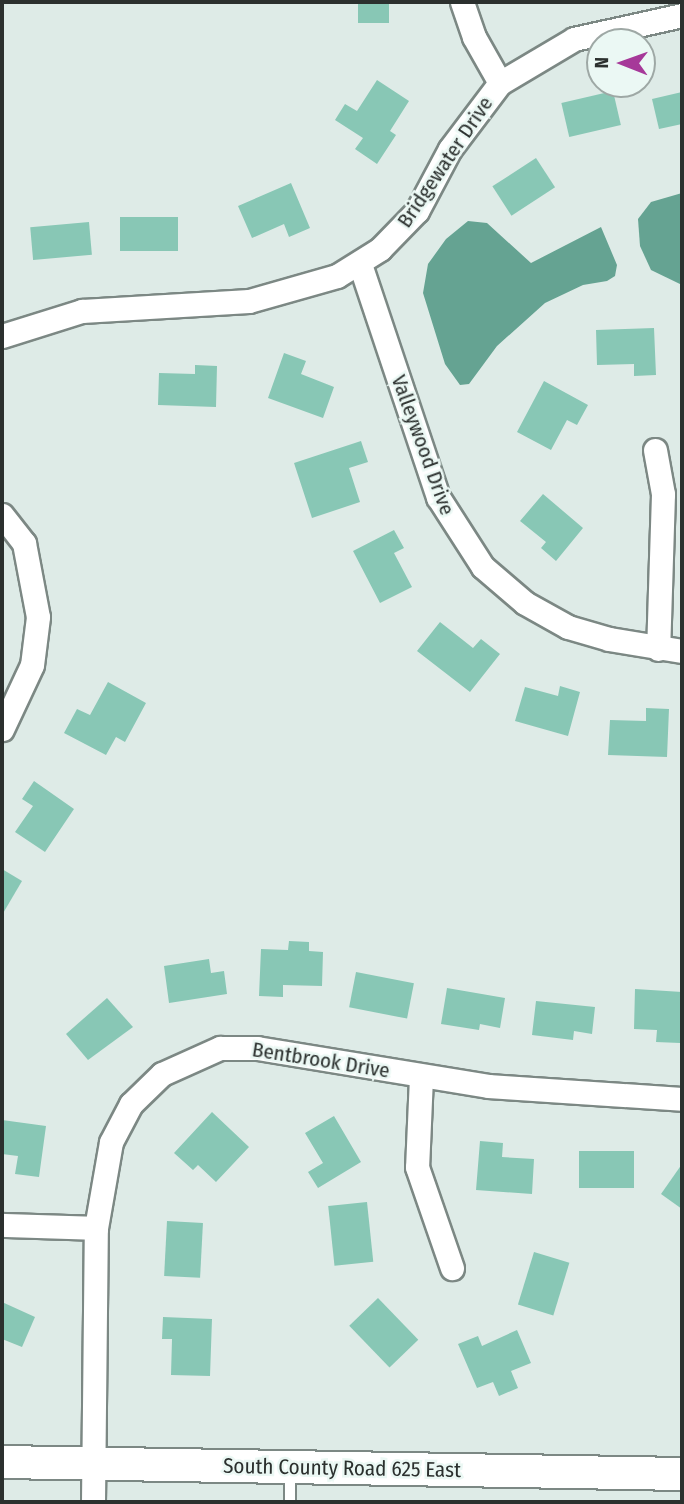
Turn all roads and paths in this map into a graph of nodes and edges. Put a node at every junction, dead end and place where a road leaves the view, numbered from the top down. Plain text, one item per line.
1 (462, 2) edge
2 (682, 15) edge
3 (500, 83) junction
4 (360, 264) junction
5 (2, 336) edge
6 (655, 450) dead end
7 (2, 515) edge
8 (658, 649) junction
9 (682, 650) edge
10 (2, 729) edge
11 (421, 1077) junction
12 (682, 1099) edge
13 (2, 1225) edge
14 (96, 1228) junction
15 (452, 1268) dead end
16 (2, 1462) edge
17 (94, 1463) junction
18 (290, 1467) junction
19 (682, 1474) edge
20 (93, 1502) edge
21 (290, 1502) edge

1 - 3 street
2 - 3 street, Bridgewater Drive
3 - 4 street, Bridgewater Drive
4 - 5 street, Bridgewater Drive
4 - 8 street, Valleywood Drive
6 - 8 street
7 - 10 street
8 - 9 street, Valleywood Drive
11 - 12 street, Bentbrook Drive
11 - 14 street, Bentbrook Drive
11 - 15 street
13 - 14 street
14 - 17 street, Bentbrook Drive
16 - 17 street, South County Road 625 East
17 - 18 street, South County Road 625 East
17 - 20 street, Bentbrook Drive
18 - 19 street, South County Road 625 East
18 - 21 lane

